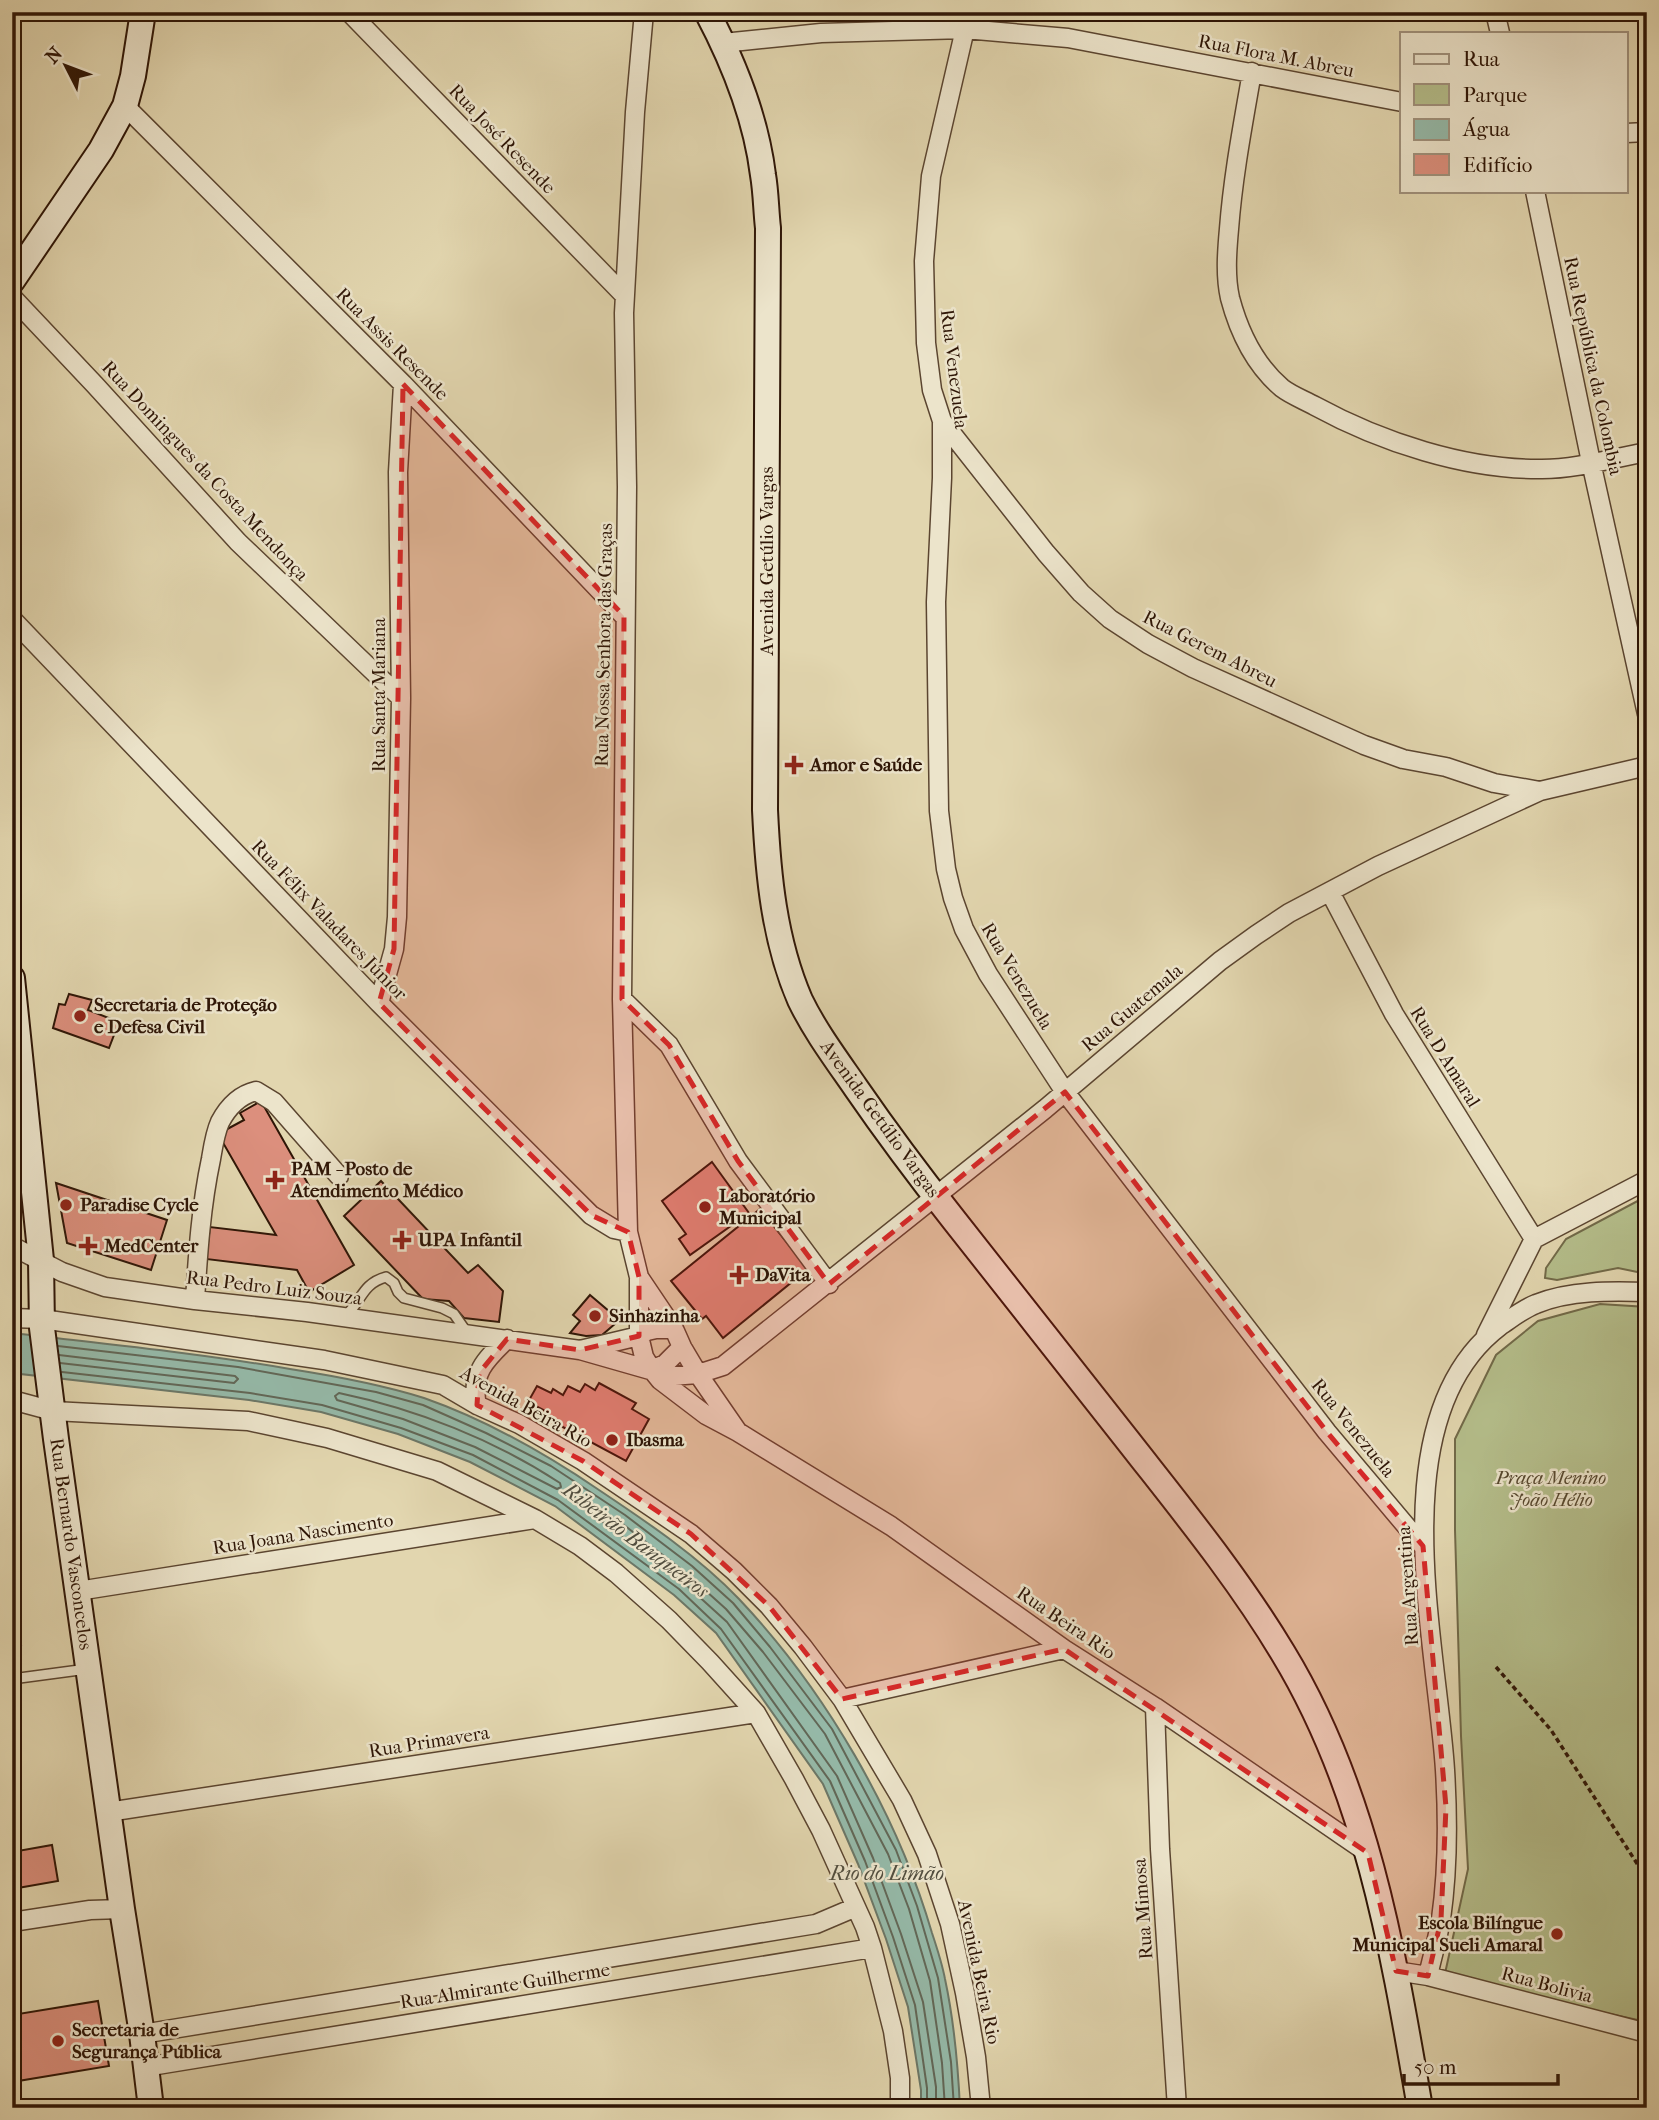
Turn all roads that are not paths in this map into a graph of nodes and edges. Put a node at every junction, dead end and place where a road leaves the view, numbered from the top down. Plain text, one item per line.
1 (143, 12) edge
2 (349, 12) edge
3 (644, 12) edge
4 (707, 12) edge
5 (974, 12) edge
6 (1495, 12) edge
7 (965, 29) junction
8 (1500, 32) edge
9 (723, 43) junction
10 (1252, 72) junction
11 (1400, 102) edge
12 (125, 106) junction
13 (1647, 132) edge
14 (1628, 133) edge
15 (1535, 192) edge
16 (12, 281) edge
17 (624, 295) junction
18 (12, 297) edge
19 (403, 384) junction
20 (942, 421) junction
21 (1647, 452) edge
22 (1591, 462) junction
23 (624, 616) junction
24 (12, 619) edge
25 (401, 698) junction
26 (1647, 713) edge
27 (1647, 766) edge
28 (1540, 791) junction
29 (1330, 892) junction
30 (12, 978) edge
31 (622, 999) junction
32 (380, 1003) junction
33 (1065, 1092) junction
34 (339, 1176) dead end
35 (1647, 1180) edge
36 (935, 1196) junction
37 (628, 1232) junction
38 (1534, 1239) junction
39 (12, 1246) edge
40 (41, 1261) junction
41 (639, 1277) junction
42 (829, 1284) junction
43 (1647, 1292) edge
44 (195, 1300) junction
45 (332, 1316) junction
46 (12, 1318) edge
47 (42, 1324) junction
48 (674, 1329) junction
49 (469, 1335) junction
50 (639, 1336) junction
51 (1485, 1338) junction
52 (507, 1339) junction
53 (682, 1347) junction
54 (580, 1350) junction
55 (652, 1370) junction
56 (698, 1374) junction
57 (443, 1385) junction
58 (12, 1400) edge
59 (51, 1401) junction
60 (477, 1405) junction
61 (738, 1432) junction
62 (535, 1519) junction
63 (1423, 1546) junction
64 (78, 1591) junction
65 (1064, 1649) junction
66 (89, 1669) junction
67 (12, 1679) edge
68 (842, 1699) junction
69 (1155, 1707) junction
70 (756, 1713) junction
71 (108, 1812) junction
72 (1368, 1853) junction
73 (856, 1907) junction
74 (122, 1909) junction
75 (12, 1922) edge
76 (872, 1948) junction
77 (1396, 1971) junction
78 (1428, 1976) junction
79 (1647, 2033) edge
80 (142, 2034) junction
81 (145, 2067) junction
82 (151, 2108) edge
83 (900, 2108) edge
84 (981, 2108) edge
85 (1177, 2108) edge
86 (1420, 2108) edge

1 - 12 main road
2 - 17 street, Rua José Resende
3 - 17 street, Rua Nossa Senhora das Graças
4 - 9 main road, Avenida Getúlio Vargas
5 - 7 street, Rua Venezuela
6 - 8 street
7 - 9 street, Rua Flora M. Abreu
7 - 10 street, Rua Flora M. Abreu
7 - 20 street, Rua Venezuela
9 - 36 main road, Avenida Getúlio Vargas
10 - 11 street, Rua Flora M. Abreu
10 - 22 street
12 - 16 main road
12 - 19 street, Rua Assis Resende
13 - 14 street
15 - 22 street, Rua República da Colombia
17 - 23 street, Rua Nossa Senhora das Graças
18 - 25 street, Rua Domingues da Costa Mendonça
19 - 23 street, Rua Assis Resende
19 - 25 street, Rua Santa Mariana
20 - 28 street, Rua Gerem Abreu
20 - 33 street, Rua Venezuela
21 - 22 street
22 - 26 street, Rua República da Colombia
23 - 31 street, Rua Nossa Senhora das Graças
24 - 32 street, Rua Félix Valadares Júnior
25 - 32 street, Rua Santa Mariana
27 - 28 street, Rua Guatemala
28 - 29 street, Rua Guatemala
29 - 33 street, Rua Guatemala
29 - 38 street, Rua D Amaral
30 - 40 main road, Rua Bernardo Vasconcelos
31 - 37 street, Rua Nossa Senhora das Graças
31 - 42 street
32 - 37 street, Rua Félix Valadares Júnior
33 - 36 street, Rua Guatemala
33 - 63 street, Rua Venezuela
34 - 44 street
35 - 38 street
36 - 42 street, Rua Guatemala
36 - 72 main road, Avenida Getúlio Vargas
37 - 41 street, Rua Nossa Senhora das Graças
38 - 51 street
39 - 40 street, Rua Pedro Luiz Souza
40 - 44 street, Rua Pedro Luiz Souza
40 - 47 main road, Rua Bernardo Vasconcelos
41 - 48 street, Rua Nossa Senhora das Graças
41 - 50 street, Rua Nossa Senhora das Graças
42 - 56 street, Rua Guatemala
43 - 51 street, Rua Argentina
44 - 45 street, Rua Pedro Luiz Souza
45 - 49 street, Rua Pedro Luiz Souza
45 - 49 lane
46 - 47 street, Avenida Beira Rio
47 - 57 street, Avenida Beira Rio
47 - 59 main road, Rua Bernardo Vasconcelos
48 - 50 street, Rua Beira Rio
48 - 53 street, Rua Beira Rio
49 - 52 street, Rua Pedro Luiz Souza
49 - 57 street
50 - 54 street, Rua Beira Rio
50 - 55 street, Rua Beira Rio
51 - 63 street, Rua Argentina
52 - 54 street, Rua Beira Rio
52 - 60 street
53 - 55 street
53 - 56 street, Rua Beira Rio
54 - 55 street, Rua Beira Rio
55 - 56 street, Rua Beira Rio
55 - 61 street, Rua Beira Rio
56 - 61 street, Rua Beira Rio
57 - 60 street, Avenida Beira Rio
58 - 59 street
59 - 62 street
59 - 64 main road, Rua Bernardo Vasconcelos
60 - 68 street, Avenida Beira Rio
61 - 65 street, Rua Beira Rio
62 - 64 street, Rua Joana Nascimento
62 - 70 street
63 - 78 street, Rua Argentina
64 - 66 main road, Rua Bernardo Vasconcelos
65 - 68 street
65 - 69 street, Rua Beira Rio
66 - 67 lane
66 - 71 main road, Rua Bernardo Vasconcelos
68 - 84 street, Avenida Beira Rio
69 - 72 street, Rua Beira Rio
69 - 85 street, Rua Mimosa
70 - 71 street, Rua Primavera
70 - 73 street
71 - 74 main road, Rua Bernardo Vasconcelos
72 - 77 main road, Avenida Getúlio Vargas
73 - 76 street
73 - 80 street, Rua Almirante Guilherme
74 - 75 street
74 - 80 main road, Rua Bernardo Vasconcelos
76 - 81 street, Rua Almirante Guilherme
76 - 83 street
77 - 78 street, Rua Bolivia
77 - 86 main road, Avenida Getúlio Vargas
78 - 79 street, Rua Bolivia
80 - 81 main road, Rua Bernardo Vasconcelos
81 - 82 main road, Rua Bernardo Vasconcelos

